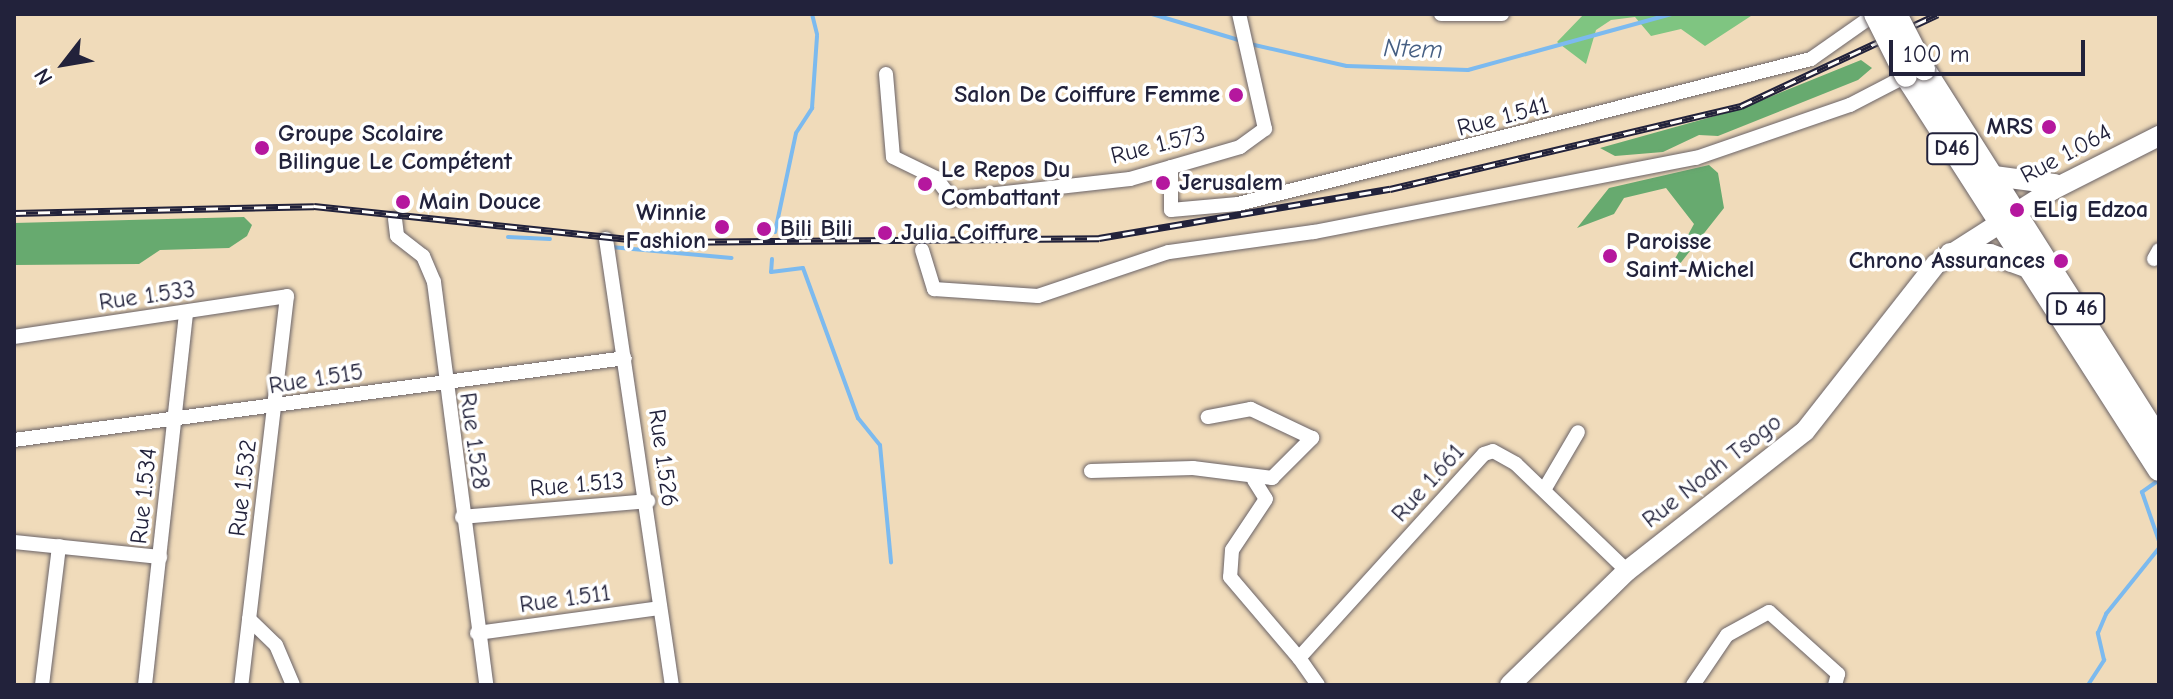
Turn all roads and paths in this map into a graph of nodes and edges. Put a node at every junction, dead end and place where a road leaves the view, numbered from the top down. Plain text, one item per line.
1 (1441, 14) edge
2 (1502, 14) edge
3 (1875, 14) edge
4 (1896, 14) edge
5 (1240, 20) edge
6 (1915, 72) junction
7 (886, 74) dead end
8 (2159, 136) edge
9 (1171, 167) junction
10 (1994, 176) junction
11 (2078, 177) junction
12 (2008, 216) junction
13 (395, 219) dead end
14 (606, 239) dead end
15 (922, 250) dead end
16 (1950, 253) junction
17 (2031, 269) junction
18 (287, 296) joint
19 (186, 312) junction
20 (14, 337) edge
21 (2092, 350) junction
22 (625, 358) junction
23 (443, 381) junction
24 (275, 408) junction
25 (1208, 417) dead end
26 (175, 422) junction
27 (1578, 432) dead end
28 (14, 440) edge
29 (2159, 440) edge
30 (2159, 470) edge
31 (1091, 471) dead end
32 (1254, 480) junction
33 (1544, 490) junction
34 (648, 501) junction
35 (462, 517) junction
36 (14, 542) edge
37 (59, 546) junction
38 (160, 557) junction
39 (1627, 571) junction
40 (659, 608) junction
41 (249, 619) junction
42 (477, 633) junction
43 (1299, 658) junction
44 (42, 685) edge
45 (145, 685) edge
46 (241, 685) edge
47 (293, 685) edge
48 (486, 685) edge
49 (672, 685) edge
50 (1318, 685) edge
51 (1510, 685) edge
52 (1693, 685) edge
53 (1835, 685) edge

1 - 2 street
3 - 6 main road, D46, bridge
3 - 9 street, Rue 1.541
4 - 6 main road, D 46, bridge
5 - 9 street, Rue 1.573
6 - 10 main road, D 46
6 - 12 main road, D46
6 - 15 street
7 - 9 street, Rue 1.573
8 - 11 main road, Rue 1.064
10 - 11 main road
10 - 12 main road, D 46
11 - 12 main road, Rue 1.064
12 - 16 main road, Rue Noah Tsogo
12 - 17 main road, D 46
12 - 21 main road, D 46
13 - 23 street, Rue 1.528
14 - 22 street, Rue 1.526
16 - 17 main road
16 - 39 main road, Rue Noah Tsogo
17 - 21 main road, D 46
18 - 19 street, Rue 1.533
18 - 24 street, Rue 1.532
19 - 20 street, Rue 1.533
19 - 26 street, Rue 1.534
21 - 29 main road, D 46
21 - 30 main road, D 46
22 - 23 street, Rue 1.515
22 - 34 street, Rue 1.526
23 - 24 street, Rue 1.515
23 - 35 street, Rue 1.528
24 - 26 street, Rue 1.515
24 - 41 street, Rue 1.532
25 - 32 street
26 - 28 street, Rue 1.515
26 - 38 street, Rue 1.534
27 - 33 street
31 - 32 street
32 - 43 street
33 - 39 street, Rue 1.661
33 - 43 street, Rue 1.661
34 - 35 street, Rue 1.513
34 - 40 street, Rue 1.526
35 - 42 street, Rue 1.528
36 - 37 street
37 - 38 street
37 - 44 street
38 - 45 street, Rue 1.534
39 - 51 main road, Rue Noah Tsogo
40 - 42 street, Rue 1.511
40 - 49 street, Rue 1.526
41 - 46 street, Rue 1.532
41 - 47 street
42 - 48 street, Rue 1.528
43 - 50 street
52 - 53 street

